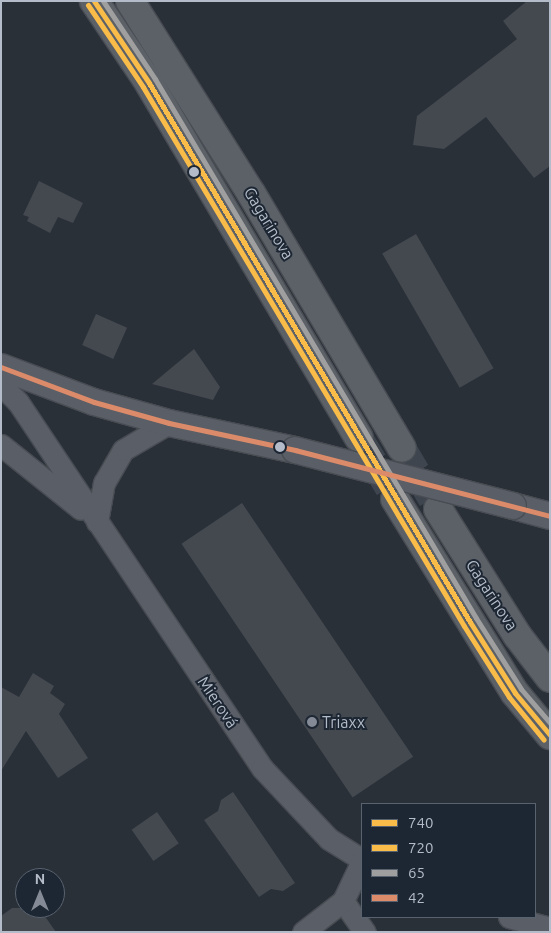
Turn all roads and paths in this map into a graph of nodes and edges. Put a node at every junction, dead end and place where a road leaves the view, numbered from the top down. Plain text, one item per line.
1 (94, 1) edge
2 (130, 1) edge
3 (1, 367) edge
4 (1, 385) edge
5 (169, 423) junction
6 (359, 438) tunnel mouth
7 (1, 445) edge
8 (402, 448) tunnel mouth
9 (395, 498) tunnel mouth
10 (438, 509) tunnel mouth
11 (550, 516) edge
12 (97, 522) junction
13 (550, 678) edge
14 (550, 735) edge
15 (361, 859) edge
16 (361, 862) edge
17 (343, 901) junction
18 (513, 918) edge
19 (550, 928) edge
20 (303, 932) edge
21 (365, 932) edge

1 - 6 main road, Gagarinova
2 - 8 main road, Gagarinova
3 - 5 street
4 - 12 street, Mierová
5 - 11 street, bridge
5 - 12 street
7 - 12 street, Mierová
9 - 14 main road, Gagarinova
10 - 13 main road, Gagarinova
12 - 15 street, Mierová
16 - 17 street
17 - 20 street
17 - 21 street
18 - 19 street

